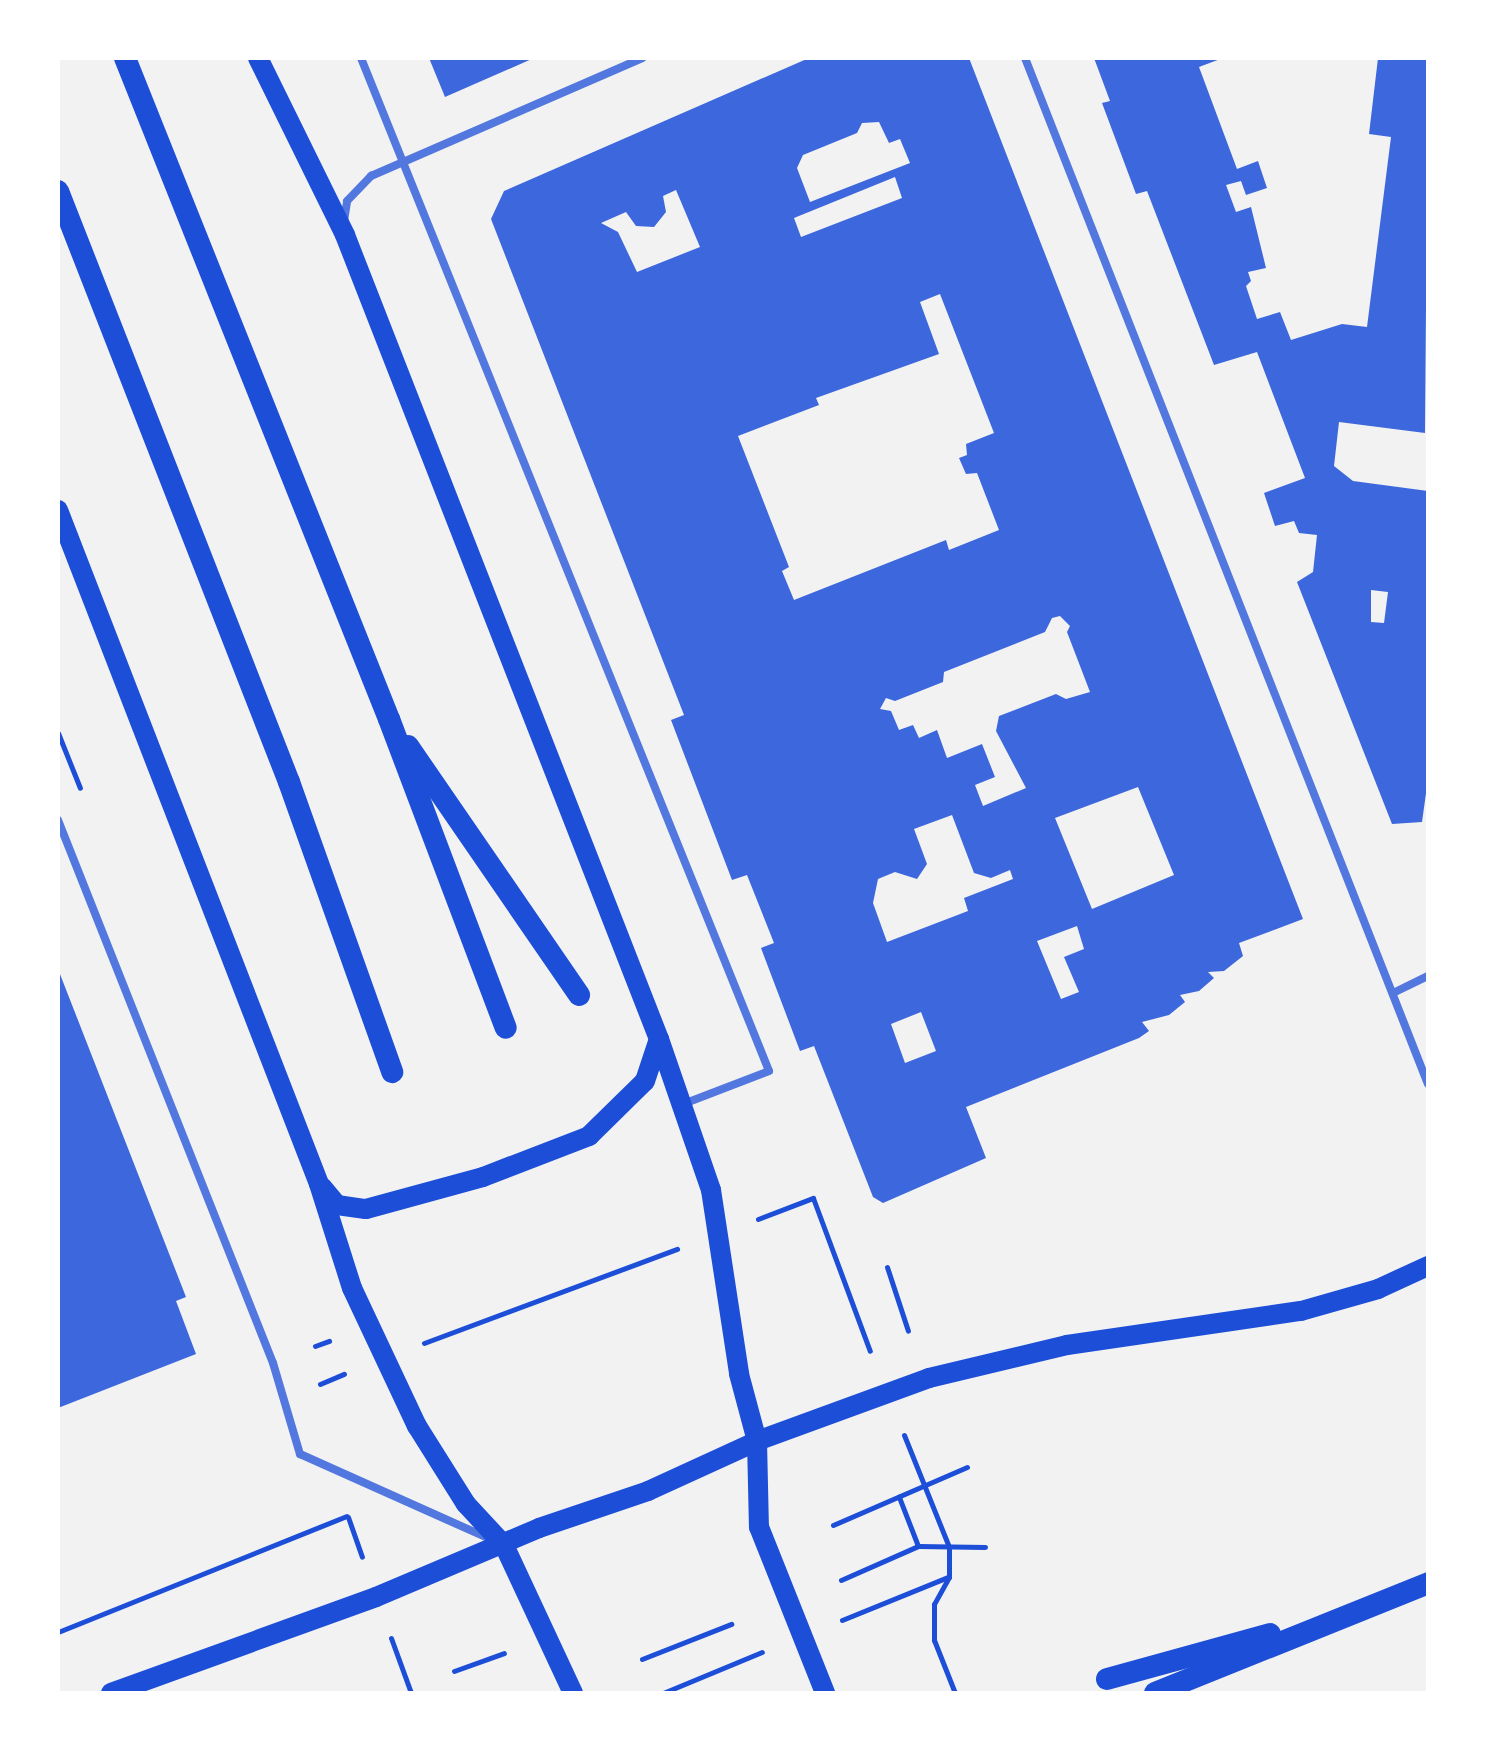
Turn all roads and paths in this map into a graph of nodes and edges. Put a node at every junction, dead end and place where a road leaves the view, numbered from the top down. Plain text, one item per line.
1 (125, 58) edge
2 (258, 58) edge
3 (361, 58) edge
4 (642, 58) edge
5 (1025, 58) edge
6 (403, 162) junction
7 (58, 191) edge
8 (345, 235) junction
9 (58, 510) edge
10 (389, 719) junction
11 (58, 820) edge
12 (1428, 976) edge
13 (1393, 993) junction
14 (579, 995) dead end
15 (506, 1028) dead end
16 (659, 1039) junction
17 (392, 1072) dead end
18 (1428, 1084) edge
19 (681, 1105) junction
20 (319, 1184) junction
21 (759, 1219) dead end
22 (685, 1246) dead end
23 (1428, 1266) edge
24 (887, 1267) dead end
25 (908, 1331) dead end
26 (868, 1346) dead end
27 (413, 1347) dead end
28 (359, 1369) dead end
29 (310, 1388) dead end
30 (757, 1441) junction
31 (907, 1442) dead end
32 (967, 1467) dead end
33 (926, 1485) junction
34 (899, 1497) junction
35 (833, 1525) dead end
36 (504, 1545) junction
37 (918, 1546) junction
38 (949, 1547) junction
39 (985, 1547) dead end
40 (362, 1557) dead end
41 (949, 1577) junction
42 (841, 1580) dead end
43 (1428, 1583) edge
44 (1379, 1604) junction
45 (854, 1615) dead end
46 (731, 1624) dead end
47 (58, 1632) edge
48 (391, 1637) dead end
49 (504, 1653) dead end
50 (642, 1659) dead end
51 (746, 1659) dead end
52 (454, 1671) dead end
53 (1107, 1679) dead end
54 (111, 1693) edge
55 (411, 1693) edge
56 (573, 1693) edge
57 (663, 1693) edge
58 (825, 1693) edge
59 (955, 1693) edge
60 (1155, 1693) edge

1 - 10 highway
2 - 8 main road
3 - 6 street
4 - 6 street
5 - 13 street
6 - 8 street
6 - 19 street
7 - 17 highway
8 - 16 main road
9 - 20 main road
10 - 14 highway
10 - 15 highway
11 - 36 street
12 - 13 street
13 - 18 street
16 - 19 main road
16 - 20 main road
19 - 30 main road
20 - 36 main road
21 - 26 path
22 - 27 path
23 - 30 main road
24 - 25 path
28 - 29 path
30 - 36 main road
30 - 58 main road
31 - 33 path
32 - 33 path
33 - 34 path
33 - 38 path
34 - 35 path
34 - 37 path
36 - 54 main road
36 - 56 main road
37 - 38 path
37 - 42 path
38 - 39 path
38 - 41 path
40 - 47 path
41 - 45 path
41 - 59 path
43 - 44 highway
44 - 53 highway
44 - 60 highway
46 - 50 path
48 - 55 path
49 - 52 path
51 - 57 path

